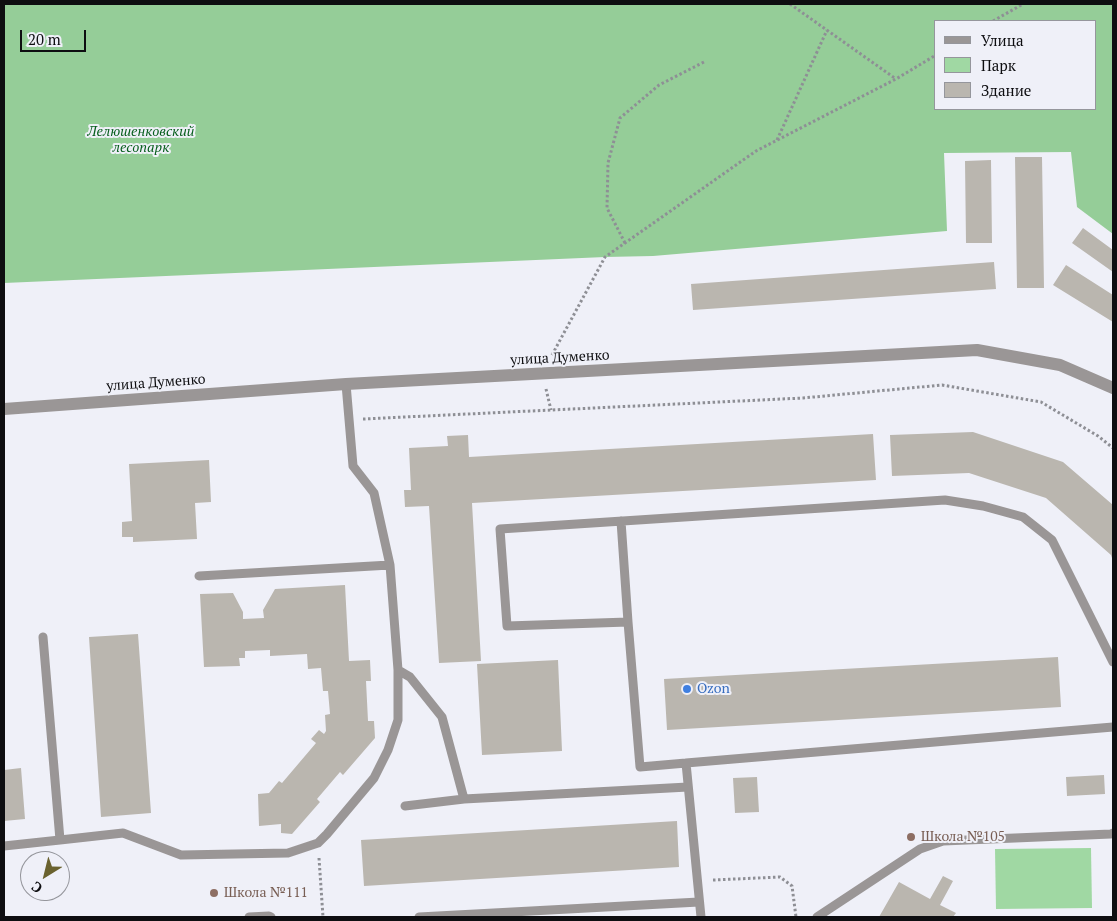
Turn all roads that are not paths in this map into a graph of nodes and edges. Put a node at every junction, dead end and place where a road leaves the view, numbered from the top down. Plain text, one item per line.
1 (346, 384) junction
2 (1113, 388) edge
3 (4, 409) edge
4 (621, 520) junction
5 (390, 565) junction
6 (199, 576) dead end
7 (628, 622) junction
8 (43, 637) dead end
9 (1113, 662) edge
10 (398, 670) junction
11 (1113, 728) edge
12 (686, 763) junction
13 (688, 788) junction
14 (464, 799) junction
15 (405, 806) dead end
16 (1113, 833) edge
17 (60, 840) junction
18 (4, 846) edge
19 (699, 902) junction
20 (250, 917) edge
21 (271, 917) edge
22 (420, 917) edge
23 (700, 917) edge
24 (817, 917) edge

1 - 2 street, улица Думенко
1 - 3 street, улица Думенко
1 - 5 lane
4 - 7 lane
4 - 7 lane
4 - 9 lane
5 - 6 lane
5 - 10 lane
7 - 12 lane
8 - 17 lane
10 - 14 lane
10 - 17 lane
11 - 12 lane
12 - 13 lane
13 - 14 lane
13 - 19 lane
14 - 15 lane
16 - 24 lane
17 - 18 lane
19 - 22 lane
19 - 23 lane
20 - 21 lane

